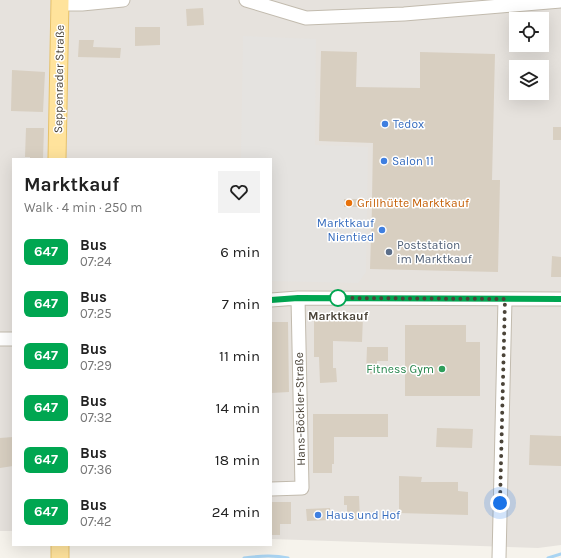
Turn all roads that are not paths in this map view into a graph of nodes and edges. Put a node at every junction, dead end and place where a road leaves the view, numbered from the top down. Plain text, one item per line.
1 (123, 0) edge
2 (246, 0) edge
3 (561, 1) edge
4 (60, 2) edge
5 (57, 158) edge
6 (298, 298) junction
7 (505, 299) junction
8 (561, 299) edge
9 (272, 300) edge
10 (0, 339) edge
11 (12, 339) edge
12 (272, 489) edge
13 (60, 546) edge
14 (60, 558) edge
15 (499, 558) edge

1 - 4 street
2 - 3 street
4 - 5 main road, Seppenrader Straße
6 - 7 street
6 - 9 street
6 - 12 street, Hans-Böckler-Straße
7 - 8 street
7 - 15 street
10 - 11 street
13 - 14 main road

